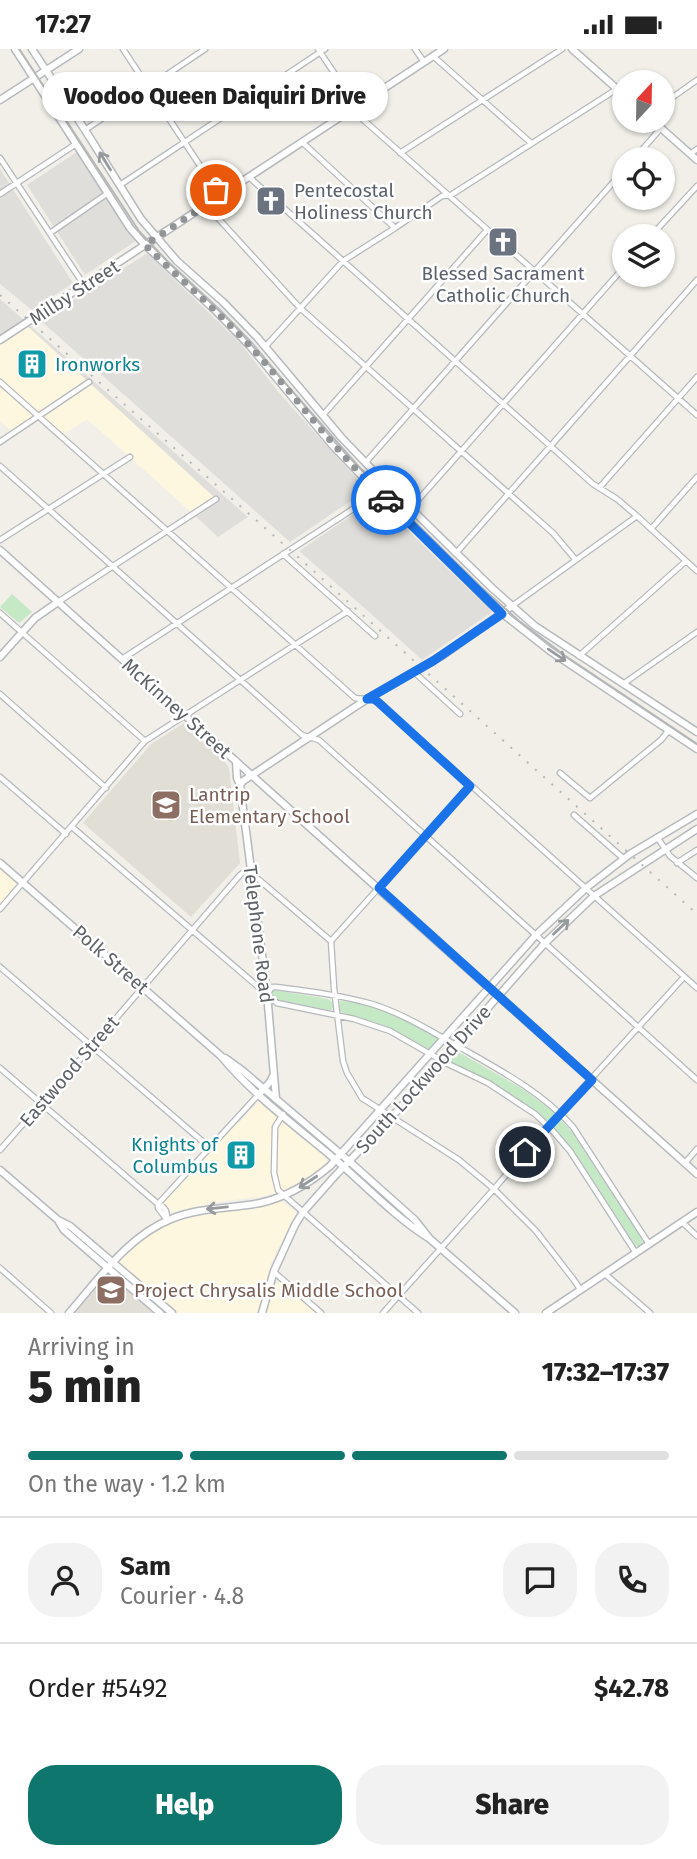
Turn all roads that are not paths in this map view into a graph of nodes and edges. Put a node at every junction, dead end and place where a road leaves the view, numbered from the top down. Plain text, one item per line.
1 (15, 49) edge
2 (32, 49) edge
3 (79, 49) edge
4 (123, 49) edge
5 (205, 49) edge
6 (415, 49) edge
7 (444, 49) edge
8 (562, 49) edge
9 (572, 49) edge
10 (321, 50) edge
11 (428, 59) junction
12 (46, 70) junction
13 (33, 78) junction
14 (697, 80) edge
15 (612, 85) edge
16 (148, 87) junction
17 (612, 92) edge
18 (676, 95) edge
19 (0, 100) edge
20 (483, 100) junction
21 (355, 107) junction
22 (85, 130) junction
23 (657, 133) edge
24 (667, 133) edge
25 (302, 142) junction
26 (76, 143) junction
27 (185, 143) junction
28 (531, 143) junction
29 (644, 147) edge
30 (697, 149) edge
31 (400, 153) junction
32 (690, 154) junction
33 (0, 158) edge
34 (697, 160) edge
35 (248, 177) junction
36 (17, 183) junction
37 (120, 185) junction
38 (612, 185) edge
39 (697, 186) edge
40 (109, 192) junction
41 (0, 194) edge
42 (451, 195) junction
43 (220, 196) junction
44 (206, 205) junction
45 (662, 224) edge
46 (395, 228) junction
47 (488, 230) junction
48 (50, 233) junction
49 (156, 238) junction
50 (145, 245) junction
51 (343, 261) junction
52 (534, 272) junction
53 (697, 280) edge
54 (612, 281) edge
55 (84, 285) junction
56 (300, 308) junction
57 (582, 315) junction
58 (408, 319) junction
59 (0, 340) edge
60 (265, 347) junction
61 (630, 357) junction
62 (456, 362) junction
63 (365, 367) junction
64 (697, 377) edge
65 (0, 382) edge
66 (89, 382) dead end
67 (678, 399) junction
68 (503, 404) junction
69 (414, 409) junction
70 (323, 415) junction
71 (697, 415) edge
72 (38, 416) junction
73 (0, 442) edge
74 (551, 446) junction
75 (460, 452) junction
76 (130, 457) dead end
77 (366, 462) junction
78 (0, 466) edge
79 (103, 474) junction
80 (697, 477) edge
81 (599, 488) junction
82 (377, 491) junction
83 (509, 494) junction
84 (216, 499) dead end
85 (411, 508) junction
86 (48, 509) junction
87 (637, 516) junction
88 (651, 529) junction
89 (166, 531) junction
90 (0, 540) edge
91 (0, 550) edge
92 (457, 552) junction
93 (283, 554) junction
94 (575, 559) junction
95 (686, 561) junction
96 (113, 567) junction
97 (697, 571) edge
98 (231, 587) junction
99 (58, 602) junction
100 (512, 606) junction
101 (348, 611) junction
102 (0, 614) edge
103 (502, 614) junction
104 (177, 624) junction
105 (21, 632) junction
106 (697, 632) edge
107 (375, 636) dead end
108 (296, 645) junction
109 (579, 656) junction
110 (0, 657) edge
111 (122, 659) junction
112 (414, 672) junction
113 (241, 681) junction
114 (623, 684) junction
115 (0, 694) edge
116 (367, 699) junction
117 (460, 713) dead end
118 (186, 716) junction
119 (694, 727) edge
120 (669, 730) junction
121 (310, 737) junction
122 (145, 741) junction
123 (697, 749) edge
124 (236, 761) junction
125 (560, 773) dead end
126 (252, 775) junction
127 (0, 777) edge
128 (240, 785) junction
129 (470, 786) junction
130 (106, 788) junction
131 (697, 814) edge
132 (575, 815) dead end
133 (72, 827) junction
134 (697, 829) edge
135 (66, 834) junction
136 (424, 836) junction
137 (657, 837) junction
138 (664, 849) junction
139 (697, 850) edge
140 (624, 859) junction
141 (0, 863) edge
142 (677, 863) junction
143 (251, 873) junction
144 (697, 878) edge
145 (23, 883) junction
146 (379, 888) junction
147 (586, 888) junction
148 (594, 896) junction
149 (0, 909) edge
150 (192, 930) junction
151 (536, 935) junction
152 (331, 941) junction
153 (545, 943) junction
154 (0, 967) edge
155 (684, 977) junction
156 (142, 987) junction
157 (490, 987) junction
158 (697, 988) edge
159 (267, 993) junction
160 (499, 995) junction
161 (335, 996) junction
162 (337, 1015) junction
163 (638, 1028) junction
164 (443, 1038) junction
165 (455, 1045) junction
166 (92, 1046) junction
167 (430, 1054) junction
168 (442, 1060) junction
169 (0, 1068) edge
170 (274, 1075) junction
171 (592, 1080) junction
172 (697, 1080) edge
173 (261, 1091) junction
174 (276, 1099) junction
175 (41, 1103) junction
176 (379, 1110) junction
177 (284, 1112) junction
178 (560, 1113) junction
179 (390, 1117) junction
180 (548, 1126) junction
181 (209, 1147) junction
182 (697, 1149) edge
183 (0, 1150) edge
184 (337, 1156) junction
185 (685, 1163) junction
186 (346, 1164) junction
187 (0, 1170) edge
188 (697, 1174) edge
189 (494, 1189) junction
190 (284, 1195) junction
191 (158, 1204) junction
192 (303, 1212) junction
193 (697, 1212) edge
194 (58, 1220) junction
195 (167, 1220) junction
196 (682, 1222) junction
197 (697, 1236) edge
198 (649, 1244) junction
199 (440, 1248) junction
200 (636, 1253) junction
201 (114, 1262) junction
202 (0, 1268) edge
203 (108, 1269) junction
204 (274, 1271) junction
205 (605, 1273) junction
206 (580, 1289) junction
207 (398, 1296) junction
208 (553, 1307) junction
209 (51, 1313) edge
210 (69, 1313) edge
211 (160, 1313) edge
212 (172, 1313) edge
213 (262, 1313) edge
214 (321, 1313) edge
215 (383, 1313) edge
216 (418, 1313) edge
217 (515, 1313) edge
218 (546, 1313) edge
219 (559, 1313) edge
220 (650, 1313) edge

1 - 13 main road
2 - 12 main road
3 - 12 main road
4 - 16 street
5 - 16 street
6 - 11 street
7 - 11 main road, Milby Street
8 - 20 street
9 - 15 main road
10 - 21 street
10 - 27 street
11 - 20 street
11 - 21 main road, Milby Street
12 - 13 main road
12 - 22 main road
13 - 19 main road
13 - 26 main road
14 - 18 street
16 - 22 street
16 - 27 street
17 - 28 street
20 - 28 street
20 - 31 street
21 - 25 main road, Milby Street
21 - 31 street
37 -> 22 main road
23 - 29 street
24 - 32 main road
25 - 35 main road, Milby Street
25 - 46 street
26 - 36 street
26 - 40 main road
27 - 37 street
27 - 43 street
28 - 42 street
30 - 32 street
31 - 42 street
32 - 34 main road
33 - 36 street
35 - 43 main road, Milby Street
35 - 51 street
36 - 41 street
36 - 48 street
37 - 49 main road
38 - 52 street
39 - 45 street
40 - 48 street
40 - 50 main road
42 - 46 street
42 - 47 street
43 - 44 main road, Milby Street
44 - 49 main road, Milby Street
44 - 56 street
46 - 51 street
47 - 52 street
47 - 58 street
48 - 55 street
49 - 50 main road, Milby Street
49 - 60 main road
50 - 55 main road, Milby Street
50 - 82 main road
51 - 56 street
51 - 58 street
52 - 57 street
52 - 62 street
53 - 61 street
54 - 57 street
55 - 59 main road, Milby Street
56 - 60 street
56 - 63 street
57 - 61 street
57 - 68 street
58 - 62 street
58 - 63 street
60 - 70 main road
61 - 67 street
61 - 74 street
62 - 68 street
62 - 69 street
63 - 69 street
63 - 70 street
64 - 67 street
65 - 72 street
66 - 72 street
67 - 71 street
67 - 81 street
68 - 74 street
68 - 75 street
69 - 75 street
69 - 77 street
70 - 77 main road
72 - 73 street
72 - 79 street
74 - 81 street
74 - 83 street
75 - 83 street
75 - 85 street
76 - 79 street
77 - 85 main road
78 - 86 street
79 - 86 street
79 - 89 street
80 - 88 street
81 - 87 street
82 - 93 street
82 - 103 main road
83 - 92 street
83 - 94 street
84 - 89 street
85 - 92 main road
86 - 90 street
86 - 96 street
87 - 88 street
87 - 94 street
88 - 95 street
89 - 96 street
89 - 98 street
91 - 99 main road, McKinney Street
92 - 100 main road
93 - 98 street
93 - 101 street
94 - 100 street
95 - 97 street
95 - 109 street
96 - 99 street
96 - 104 street
98 - 104 street
98 - 108 street
99 - 105 main road
99 - 111 main road, McKinney Street
100 - 103 main road
100 - 109 main road
101 - 107 street
101 - 108 street
102 - 105 street
103 - 112 main road
103 -> 120 main road
104 - 111 street
104 - 113 street
105 - 110 main road
105 - 122 street
106 - 114 street
108 - 113 street
108 - 116 street
109 - 114 main road
111 - 118 main road, McKinney Street
112 - 116 main road
112 - 117 street
113 - 118 street
113 - 121 street
114 - 119 main road
115 - 130 street
116 - 121 main road
116 - 129 street
118 - 122 street
118 - 124 main road, McKinney Street
120 - 123 main road
120 - 125 street
121 - 126 main road
121 - 136 street
122 - 130 street
124 - 126 main road, McKinney Street
124 - 128 main road, Telephone Road
126 - 128 main road
126 - 146 main road, McKinney Street
127 - 135 street
128 - 143 main road, Telephone Road
129 - 136 street
129 - 147 street
130 - 133 street
131 - 137 main road, South Lockwood Drive
132 - 140 street
133 - 135 street
133 - 150 street
134 - 138 main road, South Lockwood Drive
135 - 145 street
136 - 146 street
136 - 151 street
137 - 138 street
137 - 140 main road, South Lockwood Drive
138 - 142 street
138 - 148 main road, South Lockwood Drive
139 - 142 street
140 - 147 main road, South Lockwood Drive
141 - 145 main road, Polk Street
142 - 144 street
143 - 150 street, Eastwood Street
143 - 152 street
143 - 159 main road, Telephone Road
145 - 149 street
145 - 156 main road, Polk Street
146 - 152 street
146 - 157 main road, McKinney Street
147 - 148 street
147 - 151 main road, South Lockwood Drive
153 -> 148 main road, South Lockwood Drive
148 - 155 street
150 - 156 street, Eastwood Street
150 - 159 street
151 - 153 street
151 - 157 main road, South Lockwood Drive
152 - 161 street
153 - 160 main road, South Lockwood Drive
153 - 163 street
154 - 166 street
155 - 158 street
155 - 163 street
156 - 166 street, Eastwood Street
156 - 173 main road, Polk Street
157 - 160 main road, McKinney Street
157 - 164 main road, South Lockwood Drive
159 - 161 street
159 - 162 street
159 - 170 main road, Telephone Road
160 - 165 main road, South Lockwood Drive
160 - 171 main road, McKinney Street
161 - 162 street
161 - 164 street
162 - 167 street
162 - 176 street
163 - 171 street
163 - 172 street
164 - 165 street
164 - 167 main road, South Lockwood Drive
165 - 168 main road, South Lockwood Drive
165 - 178 street
166 - 175 street, Eastwood Street
166 - 181 street
167 - 168 street
167 - 176 main road, South Lockwood Drive
168 - 179 main road, South Lockwood Drive
168 - 180 street
169 - 175 street
170 - 173 main road
170 - 174 main road, Telephone Road
171 - 178 street
171 - 185 main road, McKinney Street
173 - 174 main road, Polk Street
173 - 177 main road, Polk Street
173 - 181 street
174 - 177 main road, Polk Street
175 - 183 street, Eastwood Street
175 - 191 street
176 - 179 street
176 - 184 main road, South Lockwood Drive
177 - 184 main road, Polk Street
177 - 190 street
178 - 180 street
178 - 198 street
179 - 186 main road, South Lockwood Drive
179 - 189 street
180 - 189 street
180 - 200 street
181 - 191 street
182 - 185 street
184 - 186 main road, Polk Street
184 -> 190 main road, South Lockwood Drive
185 - 188 main road, McKinney Street
186 - 192 main road, South Lockwood Drive
186 - 199 main road, Polk Street
187 - 194 main road
189 - 199 street
189 - 206 street
190 - 192 street
190 -> 195 main road, South Lockwood Drive
191 - 195 street
192 - 204 main road, South Lockwood Drive
192 - 207 street
193 - 196 main road
194 - 201 main road
194 - 203 main road
195 - 201 main road, South Lockwood Drive
196 - 197 street
196 - 198 main road
198 - 200 main road
199 - 207 street
199 - 217 main road, Polk Street
200 - 205 main road
201 - 203 main road, South Lockwood Drive
201 - 212 main road
202 - 209 street
203 - 210 main road, South Lockwood Drive
203 - 211 main road
204 - 213 main road, South Lockwood Drive
204 - 214 street
205 - 206 main road
205 - 220 street
206 - 208 main road
207 - 215 street
207 - 216 street
208 - 218 main road
208 - 219 street

